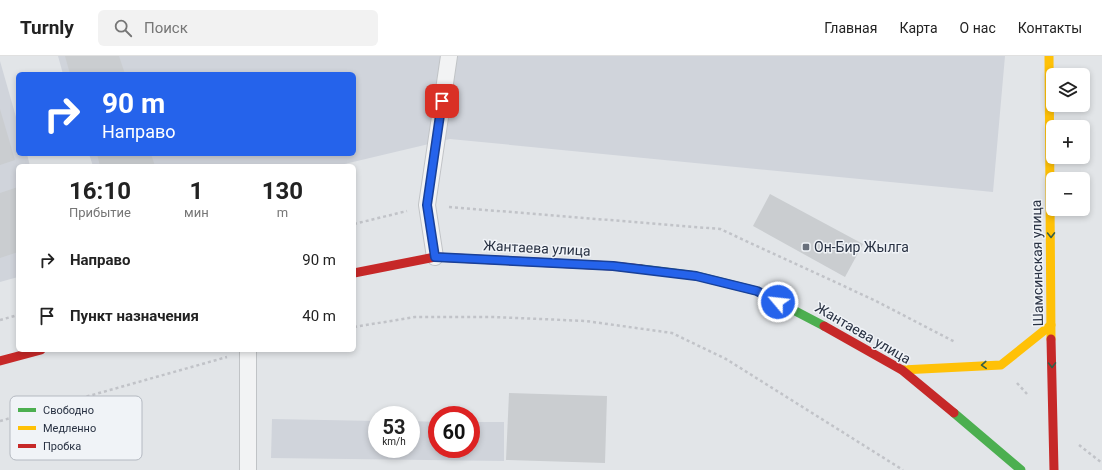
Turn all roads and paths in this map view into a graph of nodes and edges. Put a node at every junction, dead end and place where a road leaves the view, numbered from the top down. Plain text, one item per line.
1 (449, 56) edge
2 (1049, 56) edge
3 (435, 257) junction
4 (356, 273) edge
5 (16, 316) edge
6 (0, 320) edge
7 (1052, 325) junction
8 (356, 327) edge
9 (34, 352) edge
10 (244, 352) edge
11 (248, 352) edge
12 (0, 361) edge
13 (902, 370) junction
14 (89, 396) edge
15 (10, 418) edge
16 (0, 421) edge
17 (248, 470) edge
18 (903, 470) edge
19 (1021, 470) edge
20 (1054, 470) edge

1 - 3 lane
2 -> 7 main road, Шамсинская улица
3 - 4 main road, Жантаева улица
3 - 13 main road, Жантаева улица
5 - 6 path
7 -> 13 main road
7 -> 20 main road, Шамсинская улица
8 - 18 path
9 - 12 main road
10 - 14 path
11 - 17 lane
13 - 19 main road, Жантаева улица
15 - 16 path

